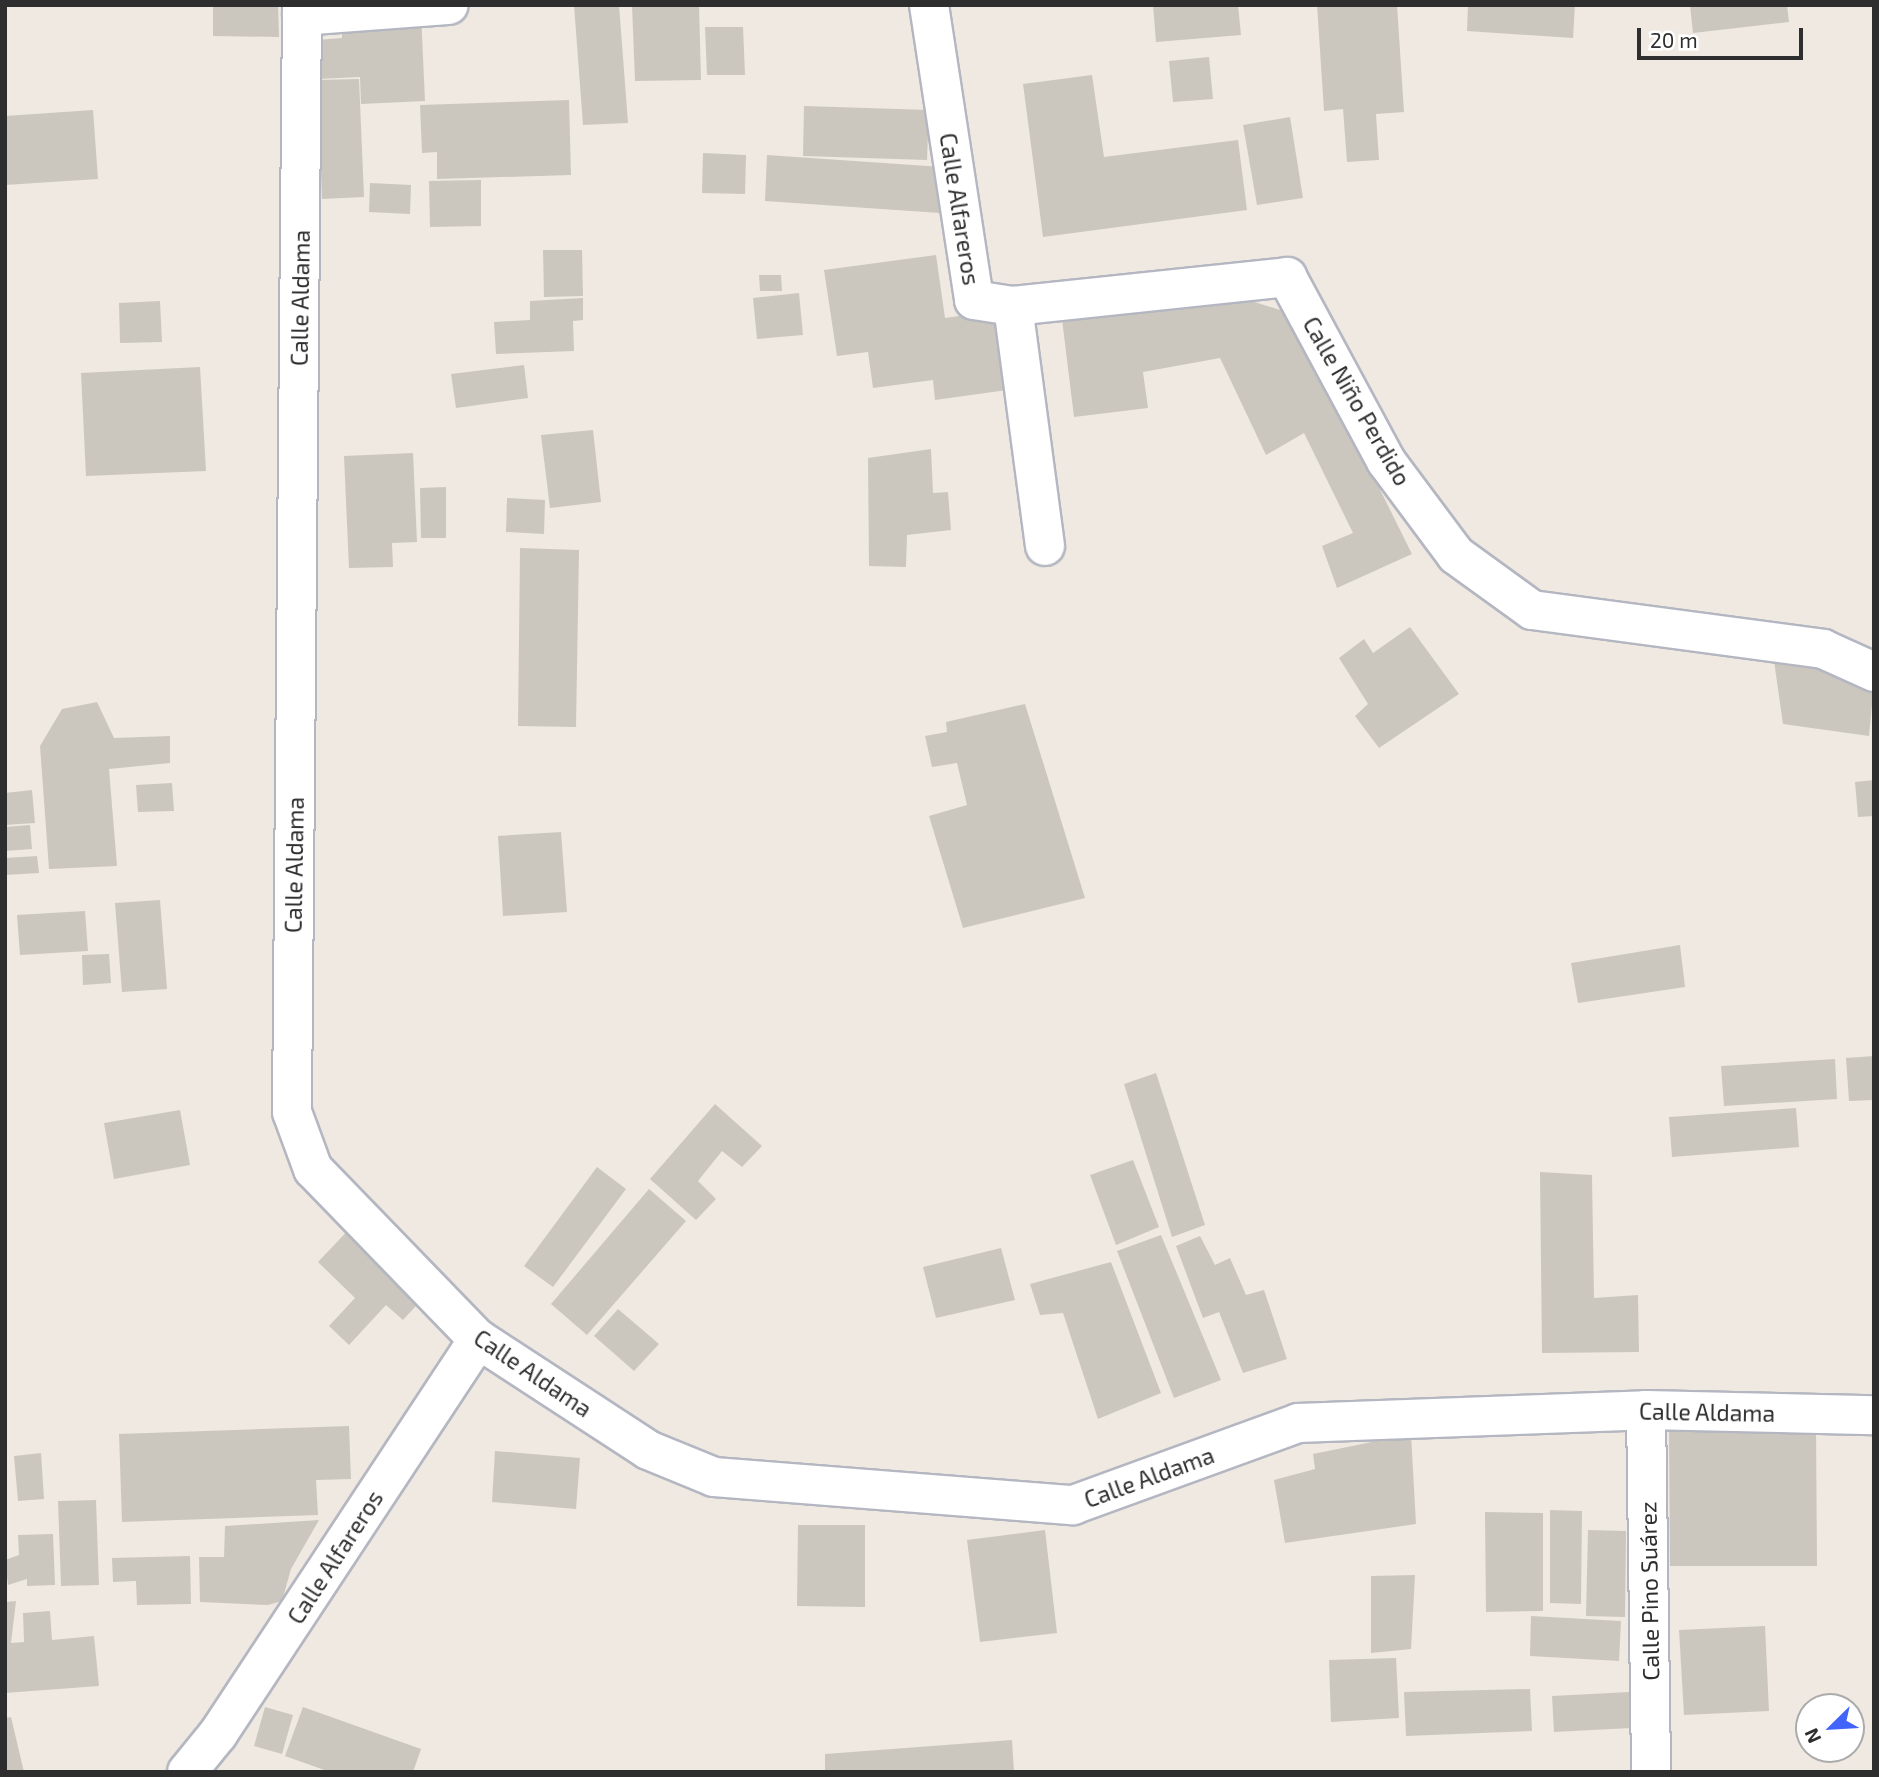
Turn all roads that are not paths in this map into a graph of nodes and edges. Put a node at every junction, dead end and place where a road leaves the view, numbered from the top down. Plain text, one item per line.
1 (449, 5) edge
2 (929, 5) edge
3 (302, 11) edge
4 (1013, 306) junction
5 (1045, 546) dead end
6 (1874, 672) edge
7 (478, 1339) junction
8 (1646, 1410) junction
9 (1874, 1415) edge
10 (187, 1772) edge
11 (1651, 1772) edge

1 - 3 street
2 - 4 street, Calle Alfareros
3 - 7 street, Calle Aldama
4 - 5 street
4 - 6 street, Calle Niño Perdido
7 - 8 street, Calle Aldama
7 - 10 street, Calle Alfareros
8 - 9 street, Calle Aldama
8 - 11 street, Calle Pino Suárez

